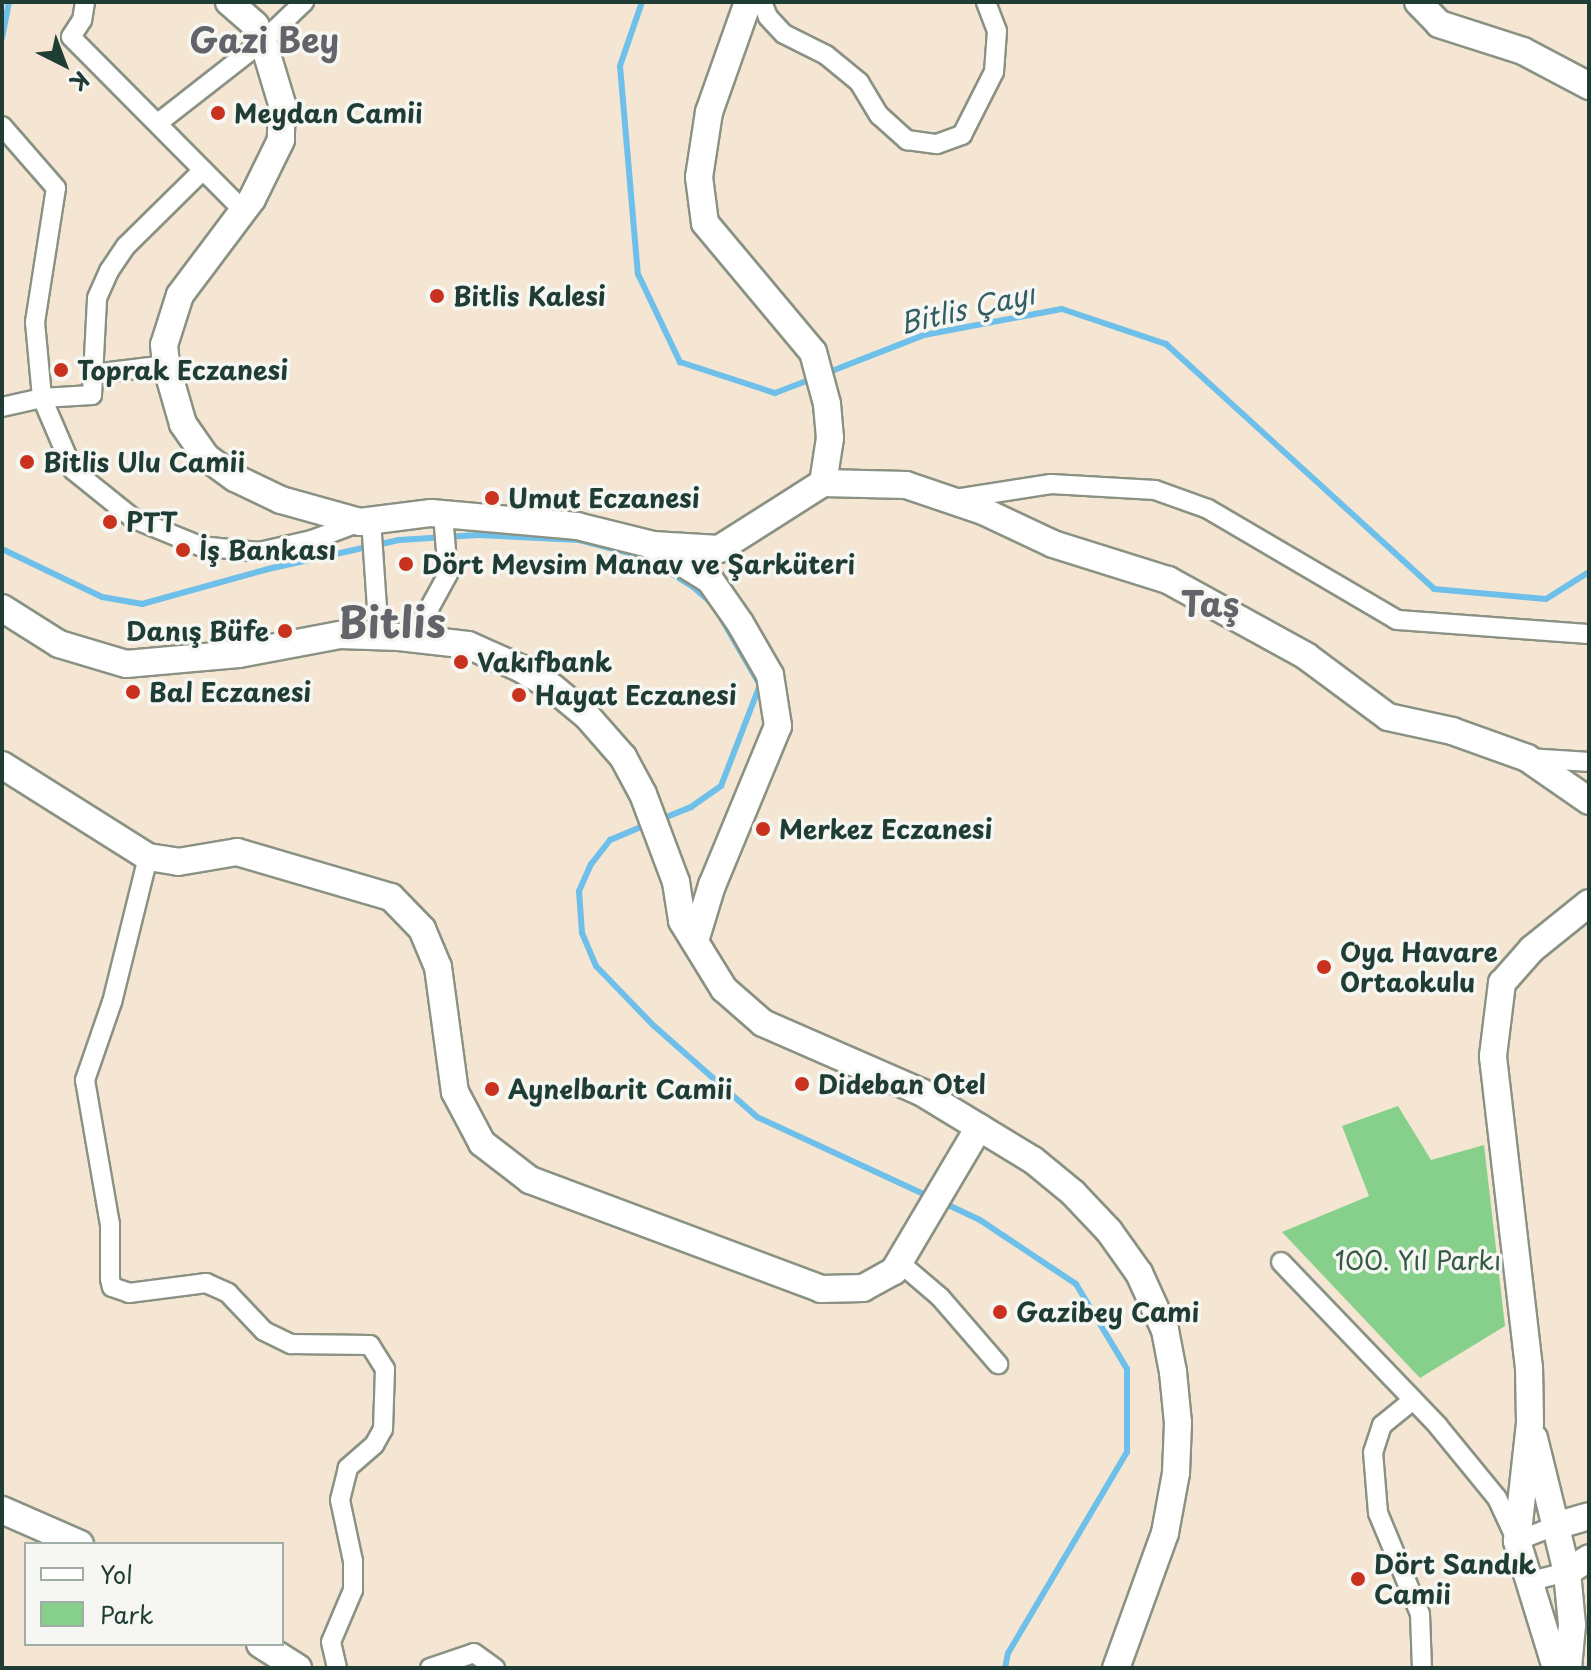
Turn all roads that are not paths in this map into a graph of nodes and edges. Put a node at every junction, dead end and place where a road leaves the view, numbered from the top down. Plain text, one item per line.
1 (85, 2) edge
2 (229, 2) edge
3 (304, 2) edge
4 (986, 2) edge
5 (1418, 2) edge
6 (747, 6) edge
7 (263, 41) junction
8 (1589, 86) edge
9 (158, 123) junction
10 (2, 126) edge
11 (203, 170) junction
12 (243, 210) junction
13 (166, 365) junction
14 (93, 374) junction
15 (42, 398) junction
16 (2, 407) edge
17 (823, 483) junction
18 (952, 499) junction
19 (444, 519) junction
20 (368, 525) junction
21 (653, 545) junction
22 (2, 608) edge
23 (1589, 634) edge
24 (379, 638) junction
25 (413, 638) junction
26 (1527, 758) junction
27 (1589, 762) edge
28 (2, 765) edge
29 (1589, 801) edge
30 (148, 857) junction
31 (1589, 903) edge
32 (695, 941) junction
33 (979, 1127) junction
34 (899, 1262) junction
35 (1281, 1262) dead end
36 (998, 1364) dead end
37 (1413, 1400) junction
38 (1530, 1423) junction
39 (2, 1510) edge
40 (1589, 1516) edge
41 (1555, 1526) junction
42 (1517, 1541) junction
43 (75, 1542) edge
44 (1578, 1565) edge
45 (1527, 1582) junction
46 (263, 1646) edge
47 (298, 1668) edge
48 (337, 1668) edge
49 (430, 1668) edge
50 (495, 1668) edge
51 (1116, 1668) edge
52 (1422, 1668) edge
53 (1556, 1668) edge
54 (1568, 1668) edge

1 - 9 street
2 - 7 street
3 - 7 street
4 - 6 street
5 - 8 street
6 - 17 street
7 - 9 street
7 - 12 street
9 - 11 street
10 - 15 street
11 - 12 street
11 - 14 street
12 - 13 street
13 - 14 street
13 - 20 street
14 - 15 street
15 - 16 street
15 - 20 street
17 - 18 street
17 - 21 street
18 - 23 street
18 - 26 street
19 - 20 street
19 - 21 street
19 - 25 street
20 - 24 street
21 - 32 street
22 - 24 street
24 - 25 street
25 - 32 street
26 - 27 street
26 - 29 street
28 - 30 street
30 - 34 street
30 - 48 street
31 - 38 street
32 - 33 street
33 - 34 street
33 - 51 street
34 - 36 street
35 - 37 street
37 - 42 street
37 - 52 street
38 - 41 street
38 - 42 street
39 - 43 street
40 - 41 street
41 - 42 street
41 - 44 street
42 - 45 street
44 - 45 street
44 - 54 street
45 - 53 street
46 - 47 street
49 - 50 street

